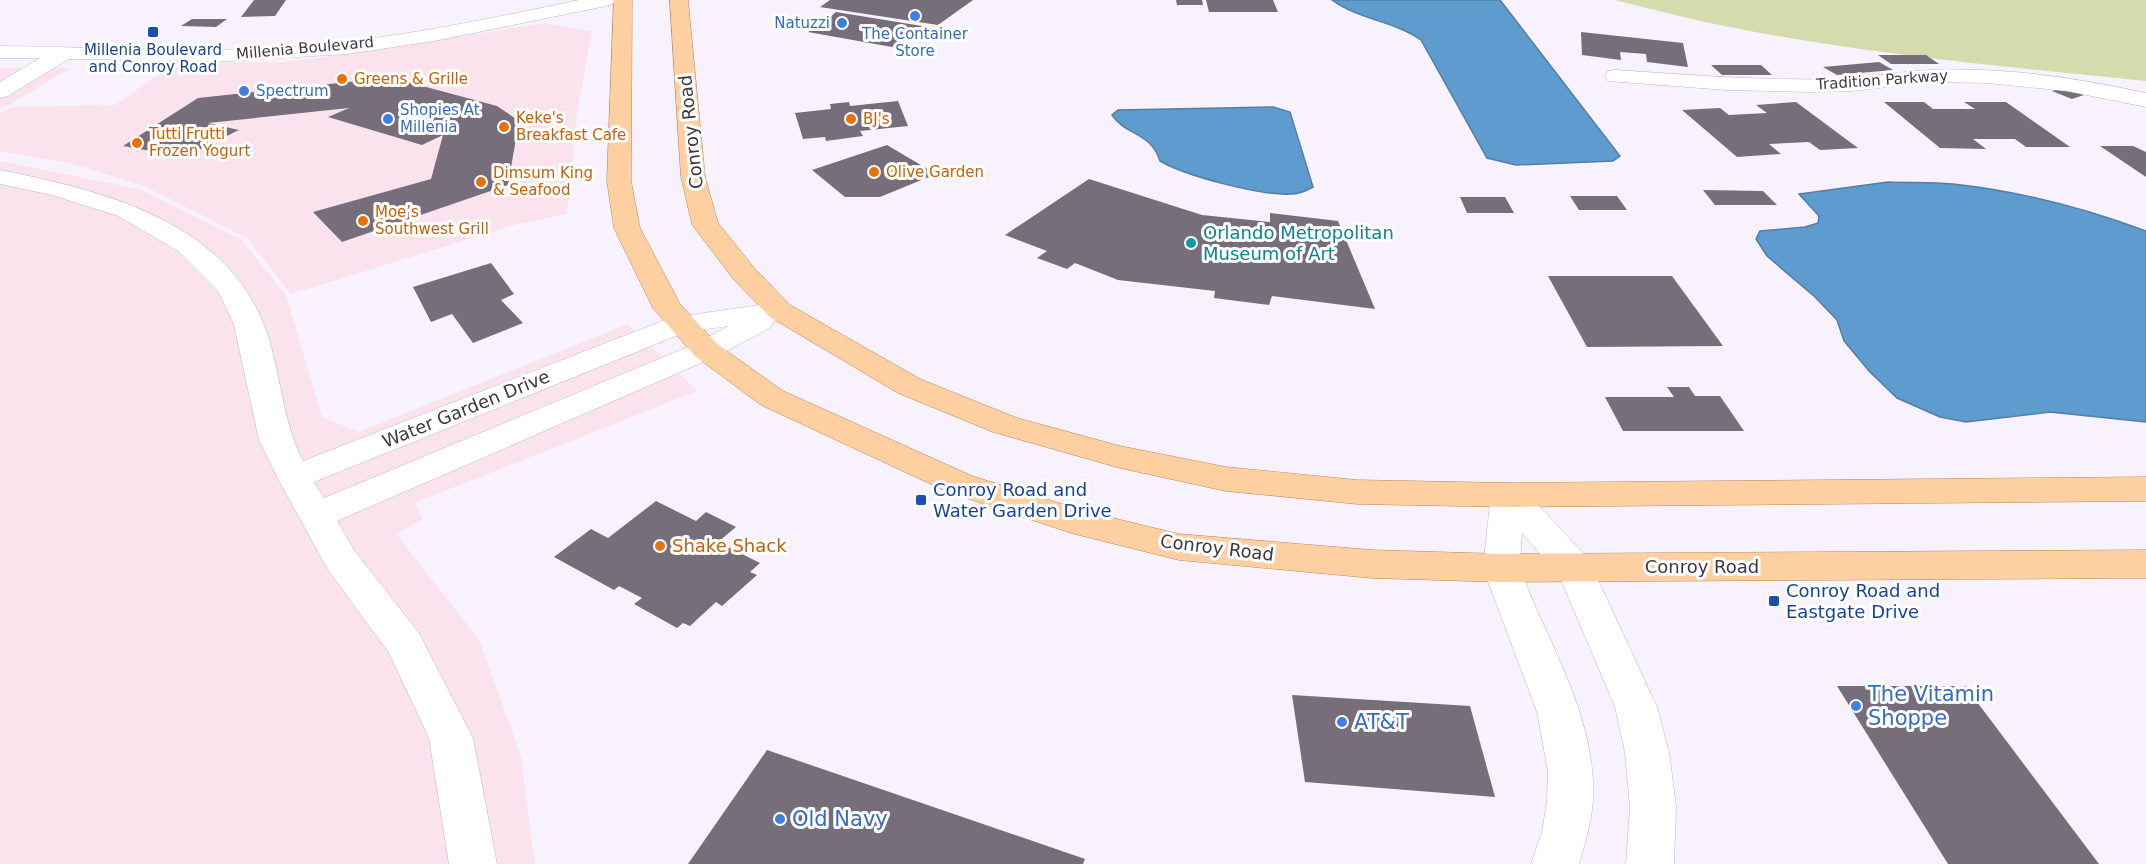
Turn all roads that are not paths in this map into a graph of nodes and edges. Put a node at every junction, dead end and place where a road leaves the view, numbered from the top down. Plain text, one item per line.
1 (606, 0) edge
2 (623, 0) edge
3 (679, 0) edge
4 (523, 9) edge
5 (620, 27) junction
6 (0, 40) edge
7 (57, 46) junction
8 (0, 52) edge
9 (28, 52) junction
10 (0, 65) edge
11 (1616, 76) dead end
12 (0, 91) edge
13 (2146, 100) edge
14 (0, 177) edge
15 (780, 311) junction
16 (680, 324) junction
17 (706, 350) junction
18 (294, 477) junction
19 (2146, 489) edge
20 (1509, 495) junction
21 (315, 516) junction
22 (2146, 564) edge
23 (1502, 568) junction
24 (1575, 568) junction
25 (473, 864) edge
26 (1555, 864) edge
27 (1650, 864) edge

1 - 4 street, Millenia Boulevard
2 - 5 main road, Conroy Road
3 - 15 main road, Conroy Road
4 - 5 street
4 - 7 street, Millenia Boulevard
4 - 7 street, Millenia Boulevard
5 - 16 main road, Conroy Road
6 - 7 street, Millenia Boulevard
7 - 9 street, Millenia Boulevard
7 - 12 street
8 - 9 street, Millenia Boulevard
9 - 10 street
11 - 13 street, Tradition Parkway
14 - 18 street
15 - 16 street, Water Garden Drive
15 - 17 street
15 - 20 main road, Conroy Road
16 - 17 main road, Conroy Road
16 - 18 street, Water Garden Drive
17 - 21 street
17 - 23 main road, Conroy Road
18 - 21 street
19 - 20 main road, Conroy Road
20 - 23 street
20 - 24 street
21 - 25 street
22 - 24 main road, Conroy Road
23 - 24 main road, Conroy Road
23 - 26 street
24 - 27 street

